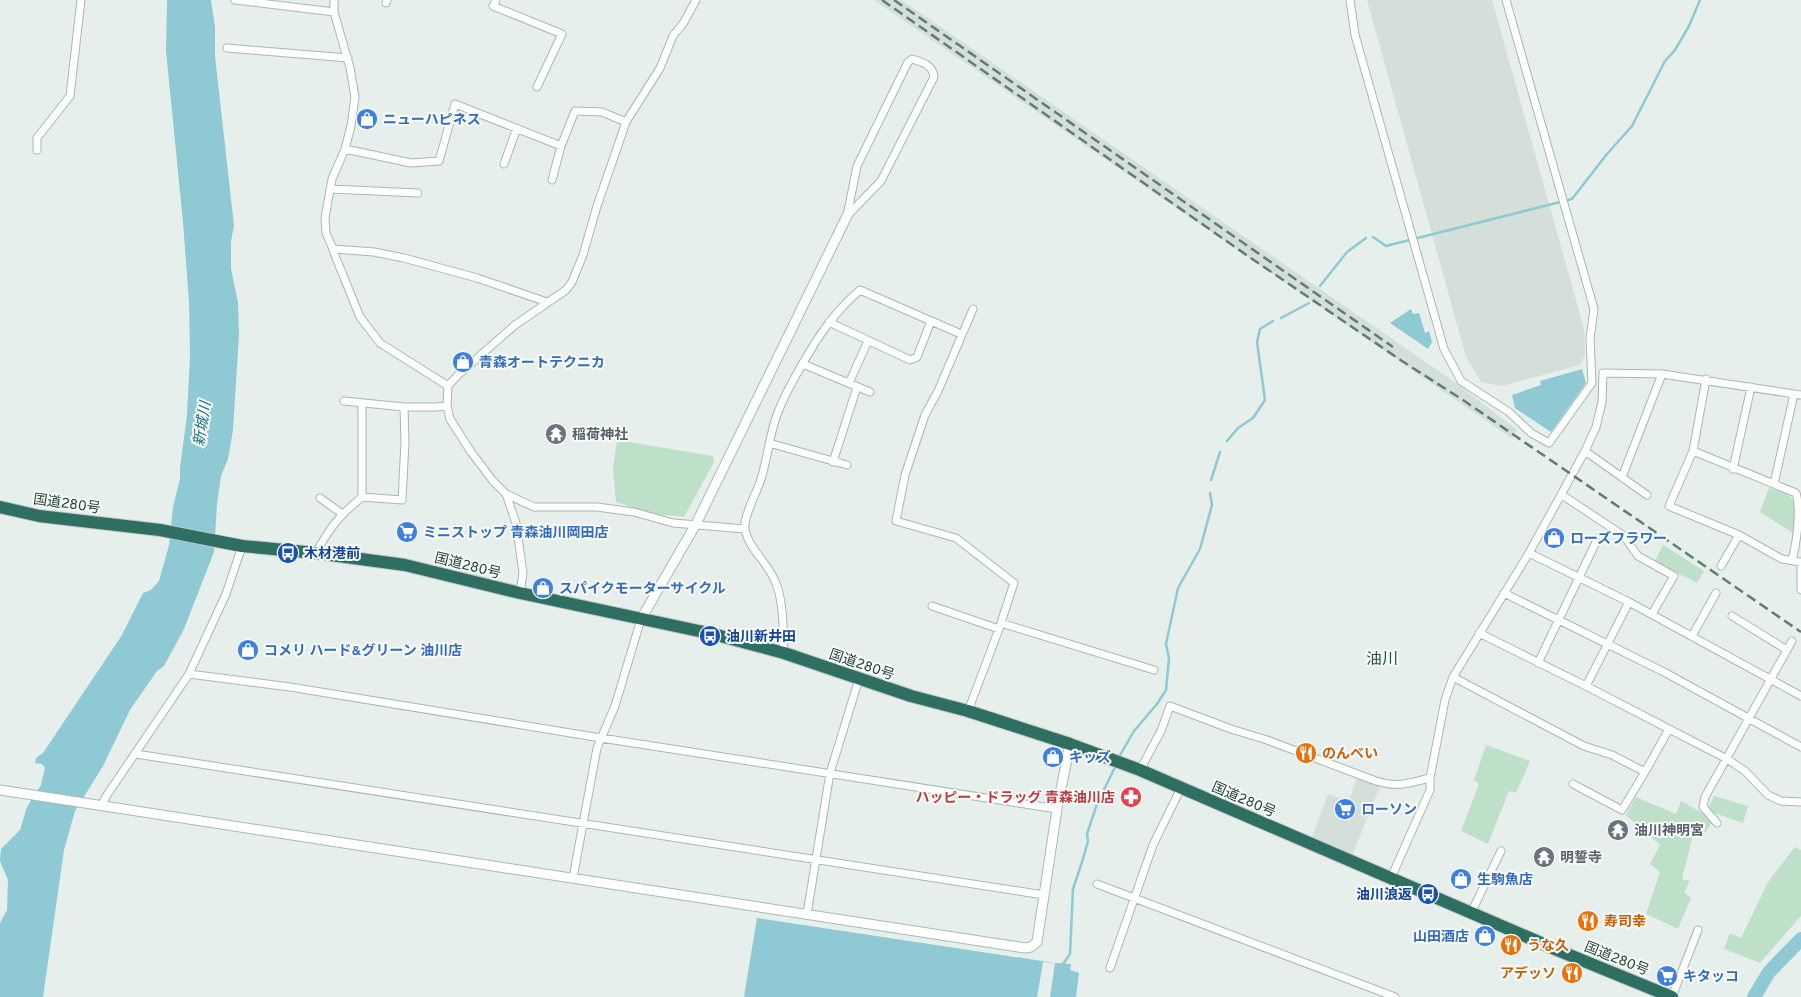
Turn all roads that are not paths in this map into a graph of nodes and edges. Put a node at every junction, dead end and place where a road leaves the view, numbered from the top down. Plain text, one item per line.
1 (81, 0) edge
2 (235, 0) edge
3 (334, 0) edge
4 (496, 0) edge
5 (696, 0) edge
6 (1350, 0) edge
7 (1506, 0) edge
8 (334, 12) junction
9 (227, 48) dead end
10 (348, 58) junction
11 (537, 87) dead end
12 (626, 122) junction
13 (516, 128) junction
14 (561, 146) junction
15 (345, 149) junction
16 (37, 150) dead end
17 (504, 164) dead end
18 (552, 180) dead end
19 (330, 189) junction
20 (418, 193) dead end
21 (847, 216) junction
22 (334, 249) junction
23 (547, 302) junction
24 (973, 309) dead end
25 (931, 321) junction
26 (829, 322) junction
27 (962, 334) junction
28 (868, 341) junction
29 (803, 364) junction
30 (1662, 374) junction
31 (1706, 379) junction
32 (849, 383) junction
33 (448, 386) junction
34 (857, 387) junction
35 (1751, 387) junction
36 (870, 392) dead end
37 (1798, 395) edge
38 (344, 401) dead end
39 (362, 404) junction
40 (447, 406) junction
41 (404, 407) junction
42 (769, 443) junction
43 (1585, 451) junction
44 (1693, 451) junction
45 (833, 462) junction
46 (847, 465) dead end
47 (1733, 469) junction
48 (1622, 477) junction
49 (1774, 484) junction
50 (506, 494) junction
51 (1562, 495) junction
52 (1647, 495) dead end
53 (362, 497) junction
54 (320, 498) dead end
55 (1800, 499) edge
56 (0, 507) edge
57 (341, 514) junction
58 (696, 524) junction
59 (745, 529) junction
60 (1739, 536) junction
61 (1596, 542) dead end
62 (242, 546) junction
63 (316, 553) junction
64 (1529, 553) junction
65 (1792, 560) junction
66 (1801, 563) edge
67 (1721, 566) dead end
68 (1579, 578) junction
69 (1801, 590) edge
70 (520, 593) junction
71 (1504, 593) junction
72 (1716, 593) dead end
73 (1629, 602) junction
74 (932, 606) dead end
75 (1652, 614) junction
76 (1732, 616) dead end
77 (641, 619) junction
78 (1558, 621) junction
79 (1000, 626) junction
80 (1479, 633) junction
81 (1692, 636) junction
82 (1792, 641) dead end
83 (1608, 645) junction
84 (1787, 650) junction
85 (784, 653) junction
86 (1538, 663) junction
87 (1154, 670) dead end
88 (189, 674) junction
89 (1453, 677) junction
90 (859, 679) junction
91 (1770, 680) junction
92 (1586, 686) junction
93 (1801, 696) edge
94 (968, 711) junction
95 (1749, 718) junction
96 (1669, 728) junction
97 (601, 738) junction
98 (1070, 744) junction
99 (1801, 747) edge
100 (136, 754) junction
101 (1727, 759) junction
102 (1140, 770) junction
103 (1646, 772) junction
104 (830, 773) junction
105 (1430, 778) junction
106 (1574, 784) dead end
107 (1181, 788) junction
108 (0, 790) edge
109 (1801, 802) edge
110 (101, 806) junction
111 (1057, 809) junction
112 (582, 823) junction
113 (1717, 823) dead end
114 (1501, 851) dead end
115 (816, 860) junction
116 (574, 878) junction
117 (1391, 878) junction
118 (1097, 884) dead end
119 (1044, 895) junction
120 (1135, 899) junction
121 (1472, 913) junction
122 (807, 914) junction
123 (1698, 930) dead end
124 (1110, 968) dead end
125 (1656, 994) edge
126 (1395, 997) edge
127 (1672, 997) edge

1 - 16 street
2 - 8 street
3 - 8 street
4 - 11 street
5 - 12 street
6 - 7 street
8 - 10 street
9 - 10 street
10 - 15 street
12 - 14 street
12 - 23 street
13 - 14 street
13 - 15 street
13 - 17 street
14 - 18 street
15 - 19 street
19 - 20 street
19 - 22 street
21 - 21 street
21 - 58 street
22 - 23 street
22 - 33 street
23 - 33 street
24 - 27 street
25 - 26 street
25 - 27 street
25 - 28 street
26 - 28 street
26 - 29 street
27 - 79 street
28 - 32 street
29 - 32 street
29 - 42 street
30 - 31 street
30 - 43 street
30 - 48 street
31 - 35 street
31 - 44 street
32 - 34 street
33 - 40 street
34 - 36 street
34 - 45 street
35 - 37 street
35 - 47 street
37 - 49 street
38 - 39 street
39 - 41 street
39 - 53 street
40 - 41 street
40 - 50 street
41 - 53 street
42 - 45 street
42 - 59 street
43 - 48 street
43 - 51 street
44 - 47 street
44 - 60 street
45 - 46 street
47 - 49 street
48 - 52 street
49 - 55 street
50 - 58 street
50 - 70 street
51 - 64 street
51 - 75 street
53 - 57 street
54 - 57 street
55 - 65 street
56 - 62 highway, 国道280号
57 - 63 street
58 - 59 street
58 - 77 street
59 - 85 street
60 - 65 street
60 - 67 street
61 - 68 street
62 - 63 highway, 国道280号
62 - 88 street
63 - 70 highway, 国道280号
64 - 68 street
64 - 71 street
65 - 66 street
66 - 69 street
68 - 73 street
68 - 78 street
70 - 77 highway, 国道280号
71 - 78 street
71 - 80 street
72 - 81 street
73 - 75 street
73 - 83 street
74 - 79 street
75 - 81 street
76 - 84 street
77 - 85 highway, 国道280号
77 - 97 street
78 - 83 street
78 - 86 street
79 - 87 street
79 - 94 street
80 - 86 street
80 - 89 street
81 - 91 street
82 - 84 street
83 - 92 street
83 - 95 street
84 - 91 street
85 - 90 highway, 国道280号
86 - 92 street
88 - 97 street
88 - 100 street
89 - 103 street
89 - 105 street
90 - 94 highway, 国道280号
90 - 104 street
91 - 93 street
91 - 95 street
92 - 96 street
94 - 98 highway, 国道280号
95 - 99 street
95 - 101 street
96 - 101 street
96 - 103 street
97 - 104 street
97 - 112 street
98 - 102 highway, 国道280号
98 - 111 street
100 - 110 street
100 - 112 street
101 - 109 street
101 - 113 street
102 - 105 street
102 - 107 highway, 国道280号
103 - 106 street
104 - 111 street
104 - 115 street
105 - 117 street
107 - 117 highway, 国道280号
107 - 120 street
108 - 110 street
110 - 116 street
111 - 119 street
112 - 115 street
112 - 116 street
114 - 121 street
115 - 119 street
115 - 122 street
116 - 122 street
117 - 121 highway, 国道280号
118 - 120 street
119 - 122 street
120 - 124 street
120 - 126 street
121 - 125 highway, 国道280号
123 - 127 street
125 - 127 highway, 国道280号

